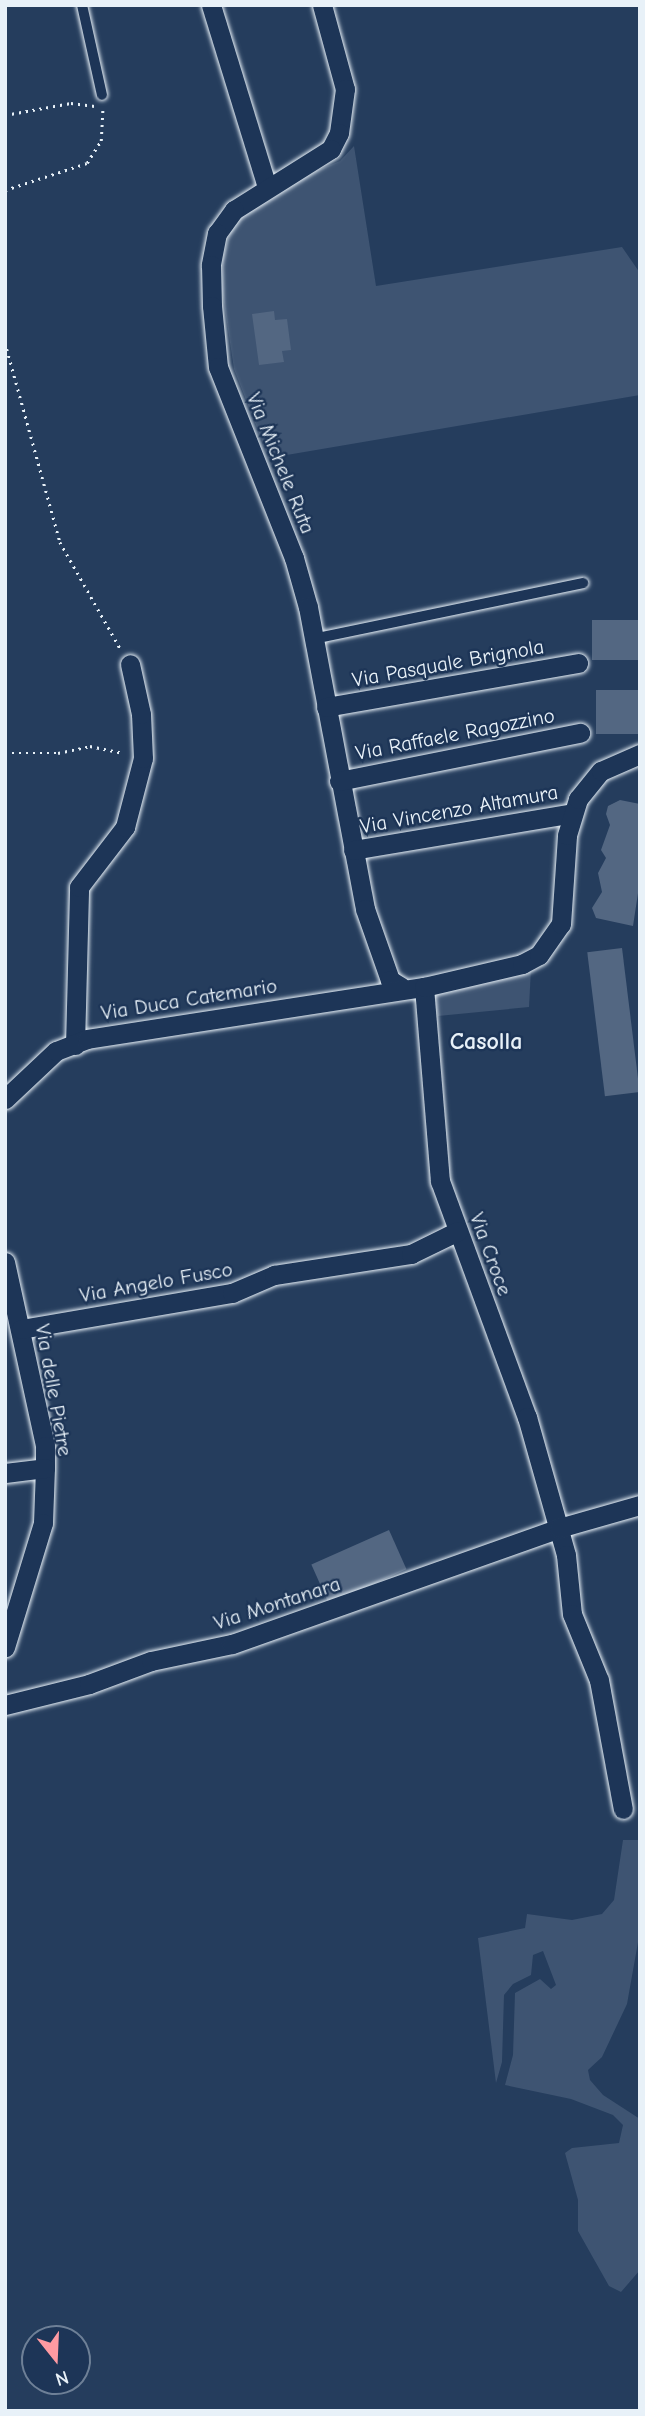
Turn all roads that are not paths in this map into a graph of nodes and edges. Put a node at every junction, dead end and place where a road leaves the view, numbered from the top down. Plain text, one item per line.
1 (82, 5) edge
2 (211, 5) edge
3 (322, 5) edge
4 (102, 95) road end
5 (267, 187) junction
6 (583, 583) dead end
7 (313, 639) junction
8 (578, 663) dead end
9 (130, 664) road end
10 (326, 707) junction
11 (580, 733) dead end
12 (640, 754) edge
13 (339, 781) junction
14 (573, 813) junction
15 (353, 850) junction
16 (401, 987) junction
17 (424, 987) junction
18 (75, 1045) junction
19 (5, 1099) edge
20 (458, 1231) junction
21 (5, 1262) edge
22 (21, 1329) junction
23 (45, 1468) junction
24 (5, 1473) edge
25 (640, 1505) edge
26 (559, 1528) junction
27 (5, 1647) edge
28 (5, 1705) edge
29 (623, 1809) dead end

1 - 4 lane
2 - 5 street
3 - 5 street, Via Michele Ruta
5 - 7 street, Via Michele Ruta
6 - 7 lane
7 - 10 street, Via Michele Ruta
8 - 10 street, Via Pasquale Brignola
9 - 18 street
10 - 13 street, Via Michele Ruta
11 - 13 street, Via Raffaele Ragozzino
12 - 14 street
13 - 15 street, Via Michele Ruta
14 - 15 street, Via Vincenzo Altamura
14 - 17 street, Via Duca Catemario
15 - 16 street, Via Michele Ruta
16 - 17 street, Via Duca Catemario
16 - 18 street, Via Duca Catemario
17 - 20 street, Via Croce
18 - 19 street, Via Duca Catemario
20 - 22 street, Via Angelo Fusco
20 - 26 street, Via Croce
21 - 22 street, Via delle Pietre
22 - 23 street, Via delle Pietre
23 - 24 street
23 - 27 street, Via delle Pietre
25 - 26 street, Via Montanara
26 - 28 street, Via Montanara
26 - 29 street, Via Croce

